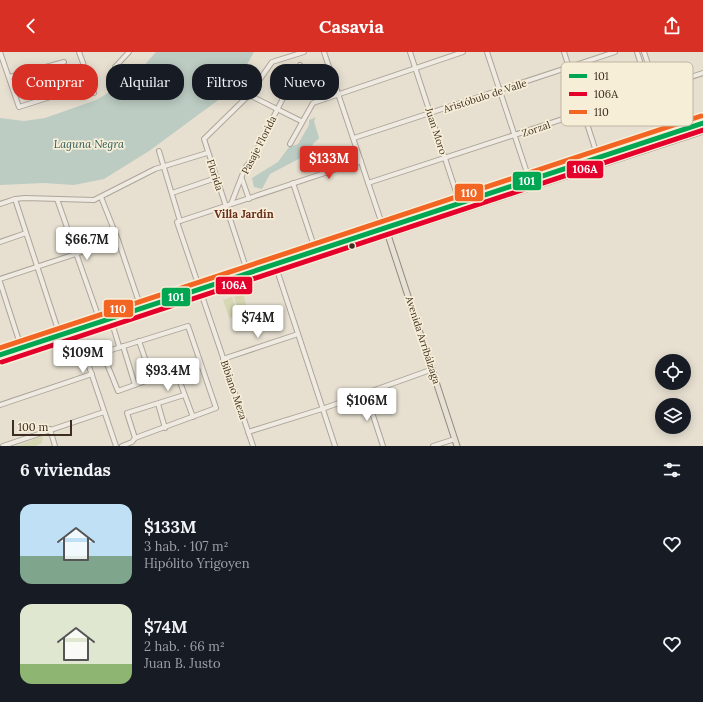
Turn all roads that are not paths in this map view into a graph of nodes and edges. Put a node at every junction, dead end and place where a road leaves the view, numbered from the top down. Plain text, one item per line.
1 (1, 52) edge
2 (79, 52) edge
3 (129, 52) edge
4 (304, 52) edge
5 (324, 52) edge
6 (410, 52) edge
7 (462, 52) edge
8 (487, 52) edge
9 (564, 52) edge
10 (615, 52) edge
11 (637, 52) edge
12 (644, 52) edge
13 (64, 62) dead end
14 (567, 62) edge
15 (586, 62) edge
16 (640, 62) edge
17 (647, 62) edge
18 (84, 64) edge
19 (118, 64) edge
20 (328, 64) edge
21 (416, 68) junction
22 (561, 71) edge
23 (703, 73) edge
24 (262, 76) edge
25 (693, 76) edge
26 (9, 77) junction
27 (12, 86) edge
28 (500, 90) junction
29 (339, 93) joint
30 (17, 100) edge
31 (41, 100) edge
32 (243, 100) edge
33 (258, 100) edge
34 (282, 100) edge
35 (320, 100) edge
36 (277, 109) junction
37 (430, 114) junction
38 (301, 121) junction
39 (561, 121) edge
40 (703, 124) edge
41 (588, 126) edge
42 (661, 126) edge
43 (668, 126) edge
44 (703, 131) edge
45 (671, 134) junction
46 (514, 136) junction
47 (664, 136) junction
48 (354, 138) junction
49 (673, 140) junction
50 (666, 143) junction
51 (290, 144) dead end
52 (159, 151) dead end
53 (207, 153) junction
54 (598, 158) junction
55 (445, 159) junction
56 (361, 161) junction
57 (600, 164) junction
58 (164, 167) junction
59 (216, 178) junction
60 (242, 178) junction
61 (529, 180) junction
62 (293, 183) junction
63 (368, 183) junction
64 (532, 188) junction
65 (172, 193) junction
66 (101, 196) junction
67 (15, 198) junction
68 (56, 199) junction
69 (249, 199) junction
70 (0, 204) edge
71 (231, 204) junction
72 (460, 204) junction
73 (225, 206) junction
74 (462, 210) junction
75 (179, 221) junction
76 (384, 230) junction
77 (26, 233) junction
78 (388, 235) junction
79 (118, 240) junction
80 (0, 242) edge
81 (316, 252) junction
82 (76, 254) junction
83 (318, 258) junction
84 (275, 264) junction
85 (38, 267) junction
86 (278, 271) junction
87 (247, 273) junction
88 (0, 279) edge
89 (250, 280) junction
90 (0, 282) edge
91 (200, 289) junction
92 (202, 295) junction
93 (141, 309) junction
94 (143, 314) junction
95 (111, 322) junction
96 (101, 325) junction
97 (77, 331) junction
98 (298, 334) junction
99 (60, 336) junction
100 (79, 336) junction
101 (139, 341) junction
102 (62, 342) junction
103 (121, 346) junction
104 (22, 348) junction
105 (24, 354) junction
106 (0, 355) edge
107 (223, 359) junction
108 (0, 362) edge
109 (201, 365) junction
110 (433, 370) junction
111 (92, 374) junction
112 (162, 376) dead end
113 (152, 379) junction
114 (135, 385) junction
115 (366, 394) junction
116 (184, 395) junction
117 (0, 404) edge
118 (158, 404) junction
119 (322, 409) junction
120 (104, 412) junction
121 (193, 417) junction
122 (165, 428) junction
123 (50, 429) junction
124 (248, 432) junction
125 (135, 438) junction
126 (455, 439) junction
127 (3, 446) edge
128 (55, 446) edge
129 (116, 446) edge
130 (122, 446) edge
131 (253, 446) edge
132 (335, 446) edge
133 (383, 446) edge
134 (433, 446) edge
135 (457, 446) edge

1 - 26 street
2 - 18 street
3 - 19 street
4 - 24 street
5 - 20 street
6 - 21 street, Juan Moro
7 - 21 street
8 - 28 street
9 - 14 street
10 - 15 street, Aristóbulo de Valle
11 - 16 street
12 - 17 street
13 - 26 street
21 - 29 street
21 - 37 street, Juan Moro
22 - 28 street, Aristóbulo de Valle
23 - 25 street, Zorzal
26 - 27 street
28 - 37 street, Aristóbulo de Valle
28 - 46 street
29 - 48 street
30 - 31 street
32 - 53 street, Florida
33 - 36 street
34 - 36 street, Pasaje Florida
35 - 38 street
36 - 38 street
36 - 60 street, Pasaje Florida
37 - 48 street, Aristóbulo de Valle
37 - 55 street, Juan Moro
38 - 51 street
39 - 46 street, Zorzal
40 - 45 main road
41 - 54 street
42 - 47 street
43 - 45 street
44 - 49 main road
45 - 47 main road
45 - 49 street
46 - 55 street, Zorzal
46 - 61 street
47 - 50 street
47 - 54 main road
48 - 56 street
49 - 50 main road
50 - 57 main road
52 - 58 street, Bibiano Meza
53 - 58 street
53 - 59 street, Florida
54 - 57 street
54 - 61 main road
55 - 63 street, Zorzal
55 - 72 street, Juan Moro
56 - 62 street
56 - 63 street
57 - 64 main road
58 - 65 street, Bibiano Meza
58 - 66 street
59 - 65 street
59 - 73 street, Florida
60 - 69 street
60 - 71 street, Pasaje Florida
61 - 64 street
61 - 72 main road
62 - 69 street
62 - 81 street
63 - 76 street
64 - 74 main road
65 - 75 street, Bibiano Meza
66 - 68 street
66 - 79 street
67 - 68 street
67 - 70 street
67 - 77 street
68 - 82 street
69 - 71 street
71 - 73 street
72 - 74 street, Juan Moro
72 - 76 main road
73 - 75 street
73 - 87 street, Florida
74 - 78 main road
75 - 91 street, Bibiano Meza
76 - 78 street
76 - 81 main road
77 - 80 street
77 - 85 street
78 - 83 main road
78 - 110 main road, Avenida Arribálzaga
79 - 82 street
79 - 93 street
81 - 83 street
81 - 84 main road
82 - 85 street
82 - 96 street
83 - 86 main road
84 - 86 street
84 - 87 main road
85 - 88 street
85 - 99 street
86 - 89 main road
86 - 98 street
87 - 89 street, Florida
87 - 91 main road
89 - 92 main road
90 - 104 street
91 - 92 street, Bibiano Meza
91 - 93 main road
92 - 94 main road
92 - 107 street, Bibiano Meza
93 - 94 street
93 - 95 main road
94 - 95 main road
95 - 96 main road
95 - 103 street
96 - 97 main road
96 - 100 main road
97 - 99 main road
97 - 100 street
98 - 107 street
98 - 119 street
99 - 102 street
99 - 104 main road
100 - 102 main road
100 - 111 street
101 - 103 street
101 - 109 street
101 - 113 street
102 - 105 main road
103 - 114 street
103 - 114 street
104 - 105 street
104 - 106 main road
105 - 108 main road
107 - 124 street, Bibiano Meza
109 - 116 street
109 - 121 street
110 - 115 street
110 - 126 main road, Avenida Arribálzaga
111 - 117 street
111 - 120 street
112 - 113 street
113 - 114 street
115 - 119 street
115 - 133 street
116 - 118 street
116 - 121 street
118 - 122 street
118 - 125 street
119 - 124 street
119 - 132 street
120 - 123 street
120 - 129 street
121 - 122 street
122 - 125 street
123 - 127 street
123 - 128 street
124 - 131 street, Bibiano Meza
125 - 130 street
126 - 134 street
126 - 135 main road, Avenida Arribálzaga

